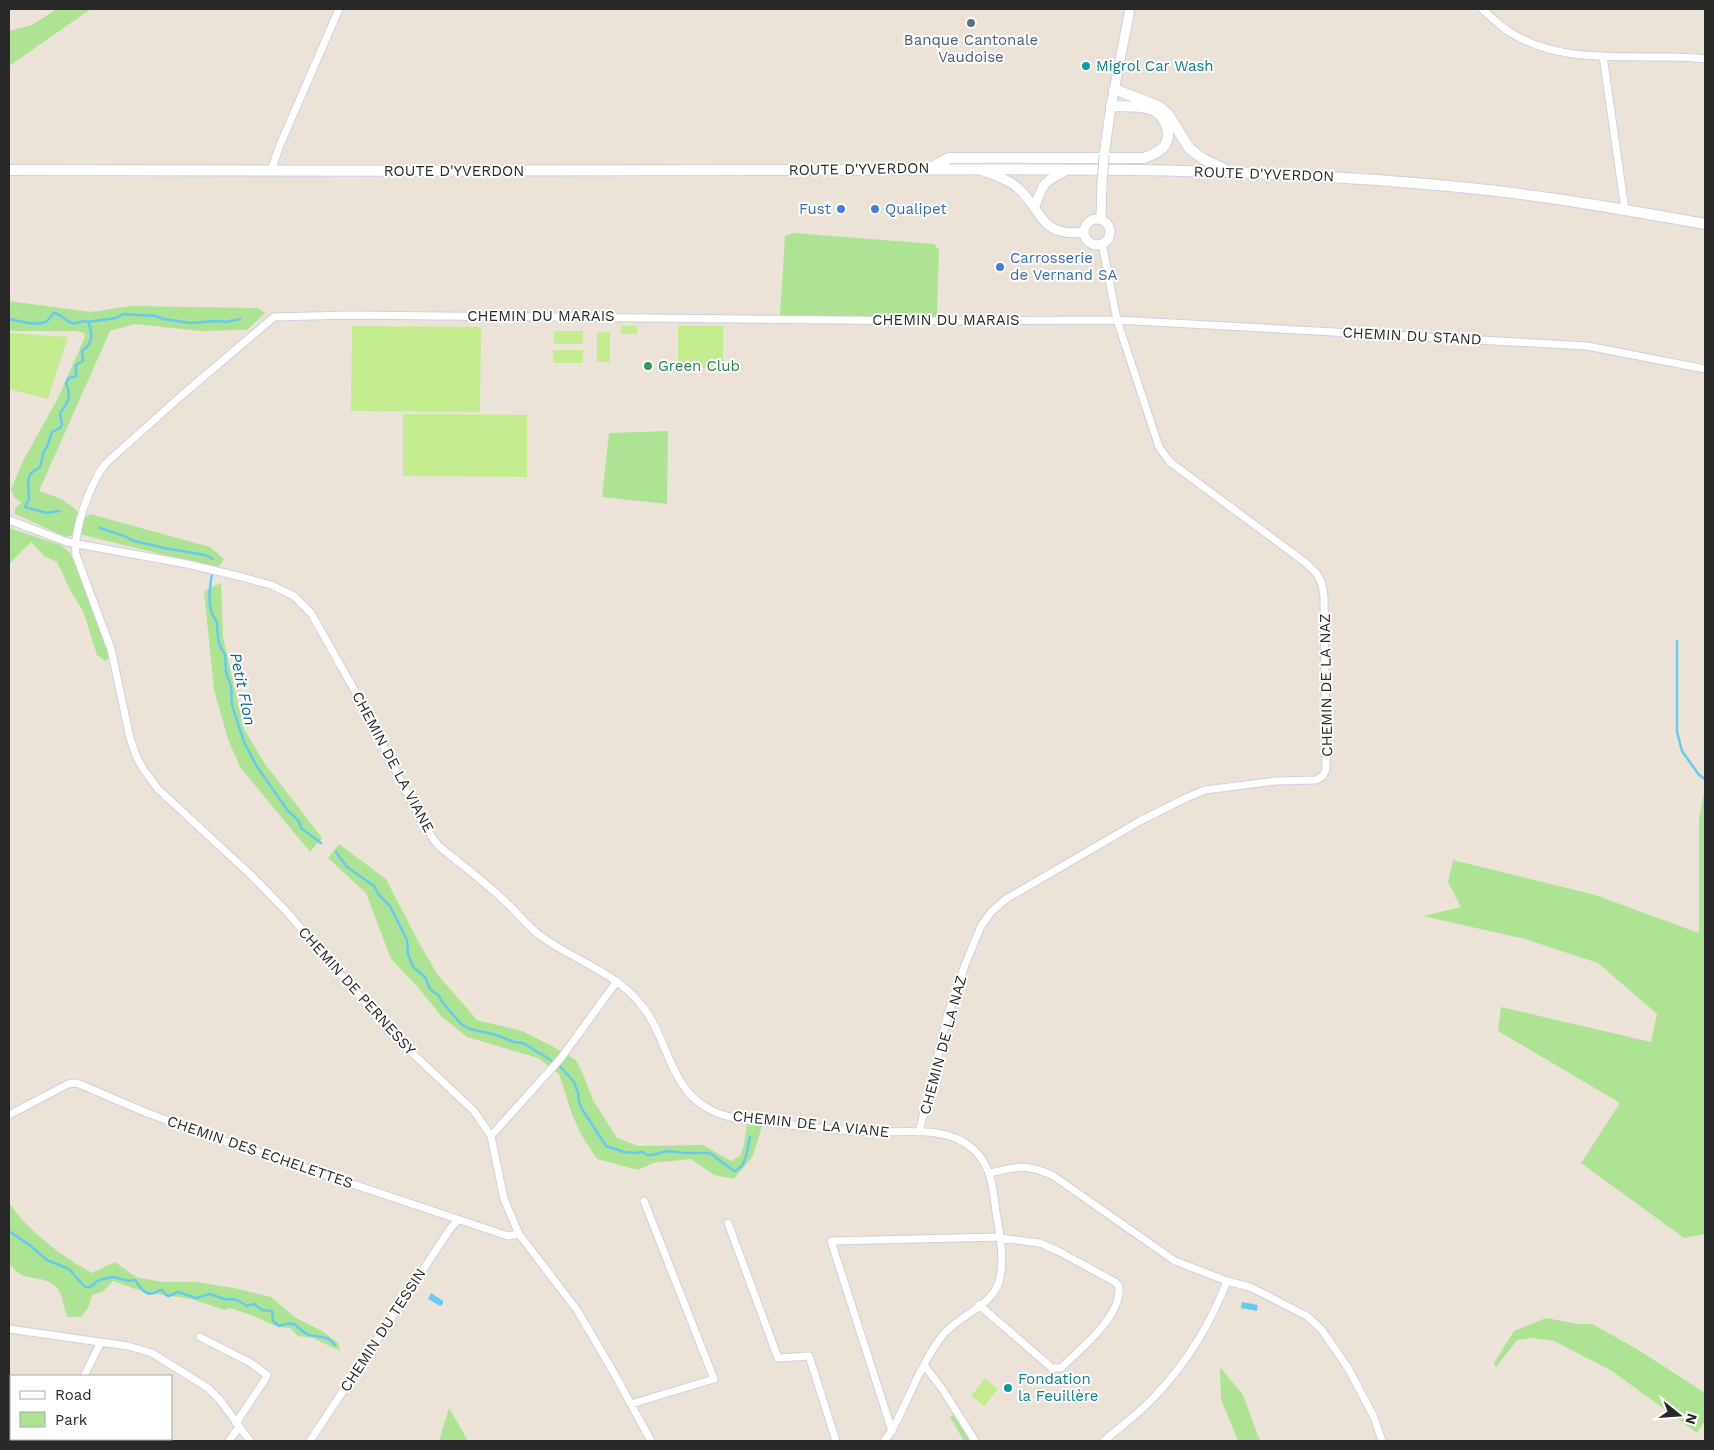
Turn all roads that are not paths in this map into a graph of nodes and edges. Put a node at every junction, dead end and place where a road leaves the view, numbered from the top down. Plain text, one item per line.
1 (339, 9) edge
2 (1130, 9) edge
3 (1482, 9) edge
4 (1603, 56) junction
5 (1705, 59) edge
6 (1114, 90) junction
7 (1111, 106) junction
8 (930, 168) junction
9 (978, 168) junction
10 (1071, 168) junction
11 (9, 170) edge
12 (271, 171) junction
13 (1229, 172) junction
14 (1035, 206) junction
15 (1625, 210) junction
16 (1101, 219) junction
17 (1705, 224) edge
18 (1084, 232) junction
19 (1102, 243) junction
20 (1117, 320) junction
21 (1705, 370) edge
22 (9, 520) edge
23 (76, 542) junction
24 (617, 981) junction
25 (9, 1115) edge
26 (920, 1132) junction
27 (491, 1136) junction
28 (990, 1173) junction
29 (644, 1201) dead end
30 (458, 1220) junction
31 (728, 1223) dead end
32 (518, 1234) junction
33 (1000, 1238) junction
34 (1227, 1280) junction
35 (979, 1305) junction
36 (9, 1329) edge
37 (200, 1337) dead end
38 (101, 1342) junction
39 (924, 1365) junction
40 (84, 1375) edge
41 (631, 1404) junction
42 (237, 1425) junction
43 (892, 1431) junction
44 (229, 1441) edge
45 (250, 1441) edge
46 (310, 1441) edge
47 (651, 1441) edge
48 (836, 1441) edge
49 (884, 1441) edge
50 (975, 1441) edge
51 (1104, 1441) edge
52 (1382, 1441) edge

1 - 12 street
2 - 6 street
3 - 4 street
4 - 5 street
4 - 15 street
6 - 7 street
6 - 13 main road
7 - 8 main road
7 - 16 street, bridge
8 - 9 main road, ROUTE D'YVERDON
8 - 12 main road, ROUTE D'YVERDON
9 - 10 main road, ROUTE D'YVERDON
9 - 14 street
10 - 13 main road, ROUTE D'YVERDON
10 - 14 street
11 - 12 main road, ROUTE D'YVERDON
13 - 15 main road, ROUTE D'YVERDON
14 - 18 street
15 - 17 main road, ROUTE D'YVERDON
16 - 18 street
16 - 19 street
18 - 19 street
19 - 20 street
20 - 21 street, CHEMIN DU STAND
20 - 23 street, CHEMIN DU MARAIS
20 - 26 street, CHEMIN DE LA NAZ
22 - 23 street, CHEMIN DE LA VIANE
23 - 24 street, CHEMIN DE LA VIANE
23 - 27 street, CHEMIN DE PERNESSY
24 - 26 street, CHEMIN DE LA VIANE
24 - 27 street
25 - 30 street, CHEMIN DES ECHELETTES
26 - 28 street, CHEMIN DE LA VIANE
27 - 32 street, CHEMIN DE PERNESSY
28 - 33 street, CHEMIN DE LA VIANE
28 - 34 street
29 - 41 street
30 - 32 street, CHEMIN DES ECHELETTES
30 - 46 street, CHEMIN DU TESSIN
31 - 48 street
32 - 41 street, CHEMIN DE PERNESSY
33 - 35 street, CHEMIN DE LA VIANE
33 - 35 street
33 - 43 street
34 - 51 street
34 - 52 street
35 - 39 street, CHEMIN DE LA VIANE
36 - 38 street
37 - 42 street
38 - 40 street
38 - 42 street
39 - 43 street, CHEMIN DE LA VIANE
39 - 50 street
41 - 47 street, CHEMIN DE PERNESSY
42 - 44 street
42 - 45 street
43 - 49 street, CHEMIN DE LA VIANE

